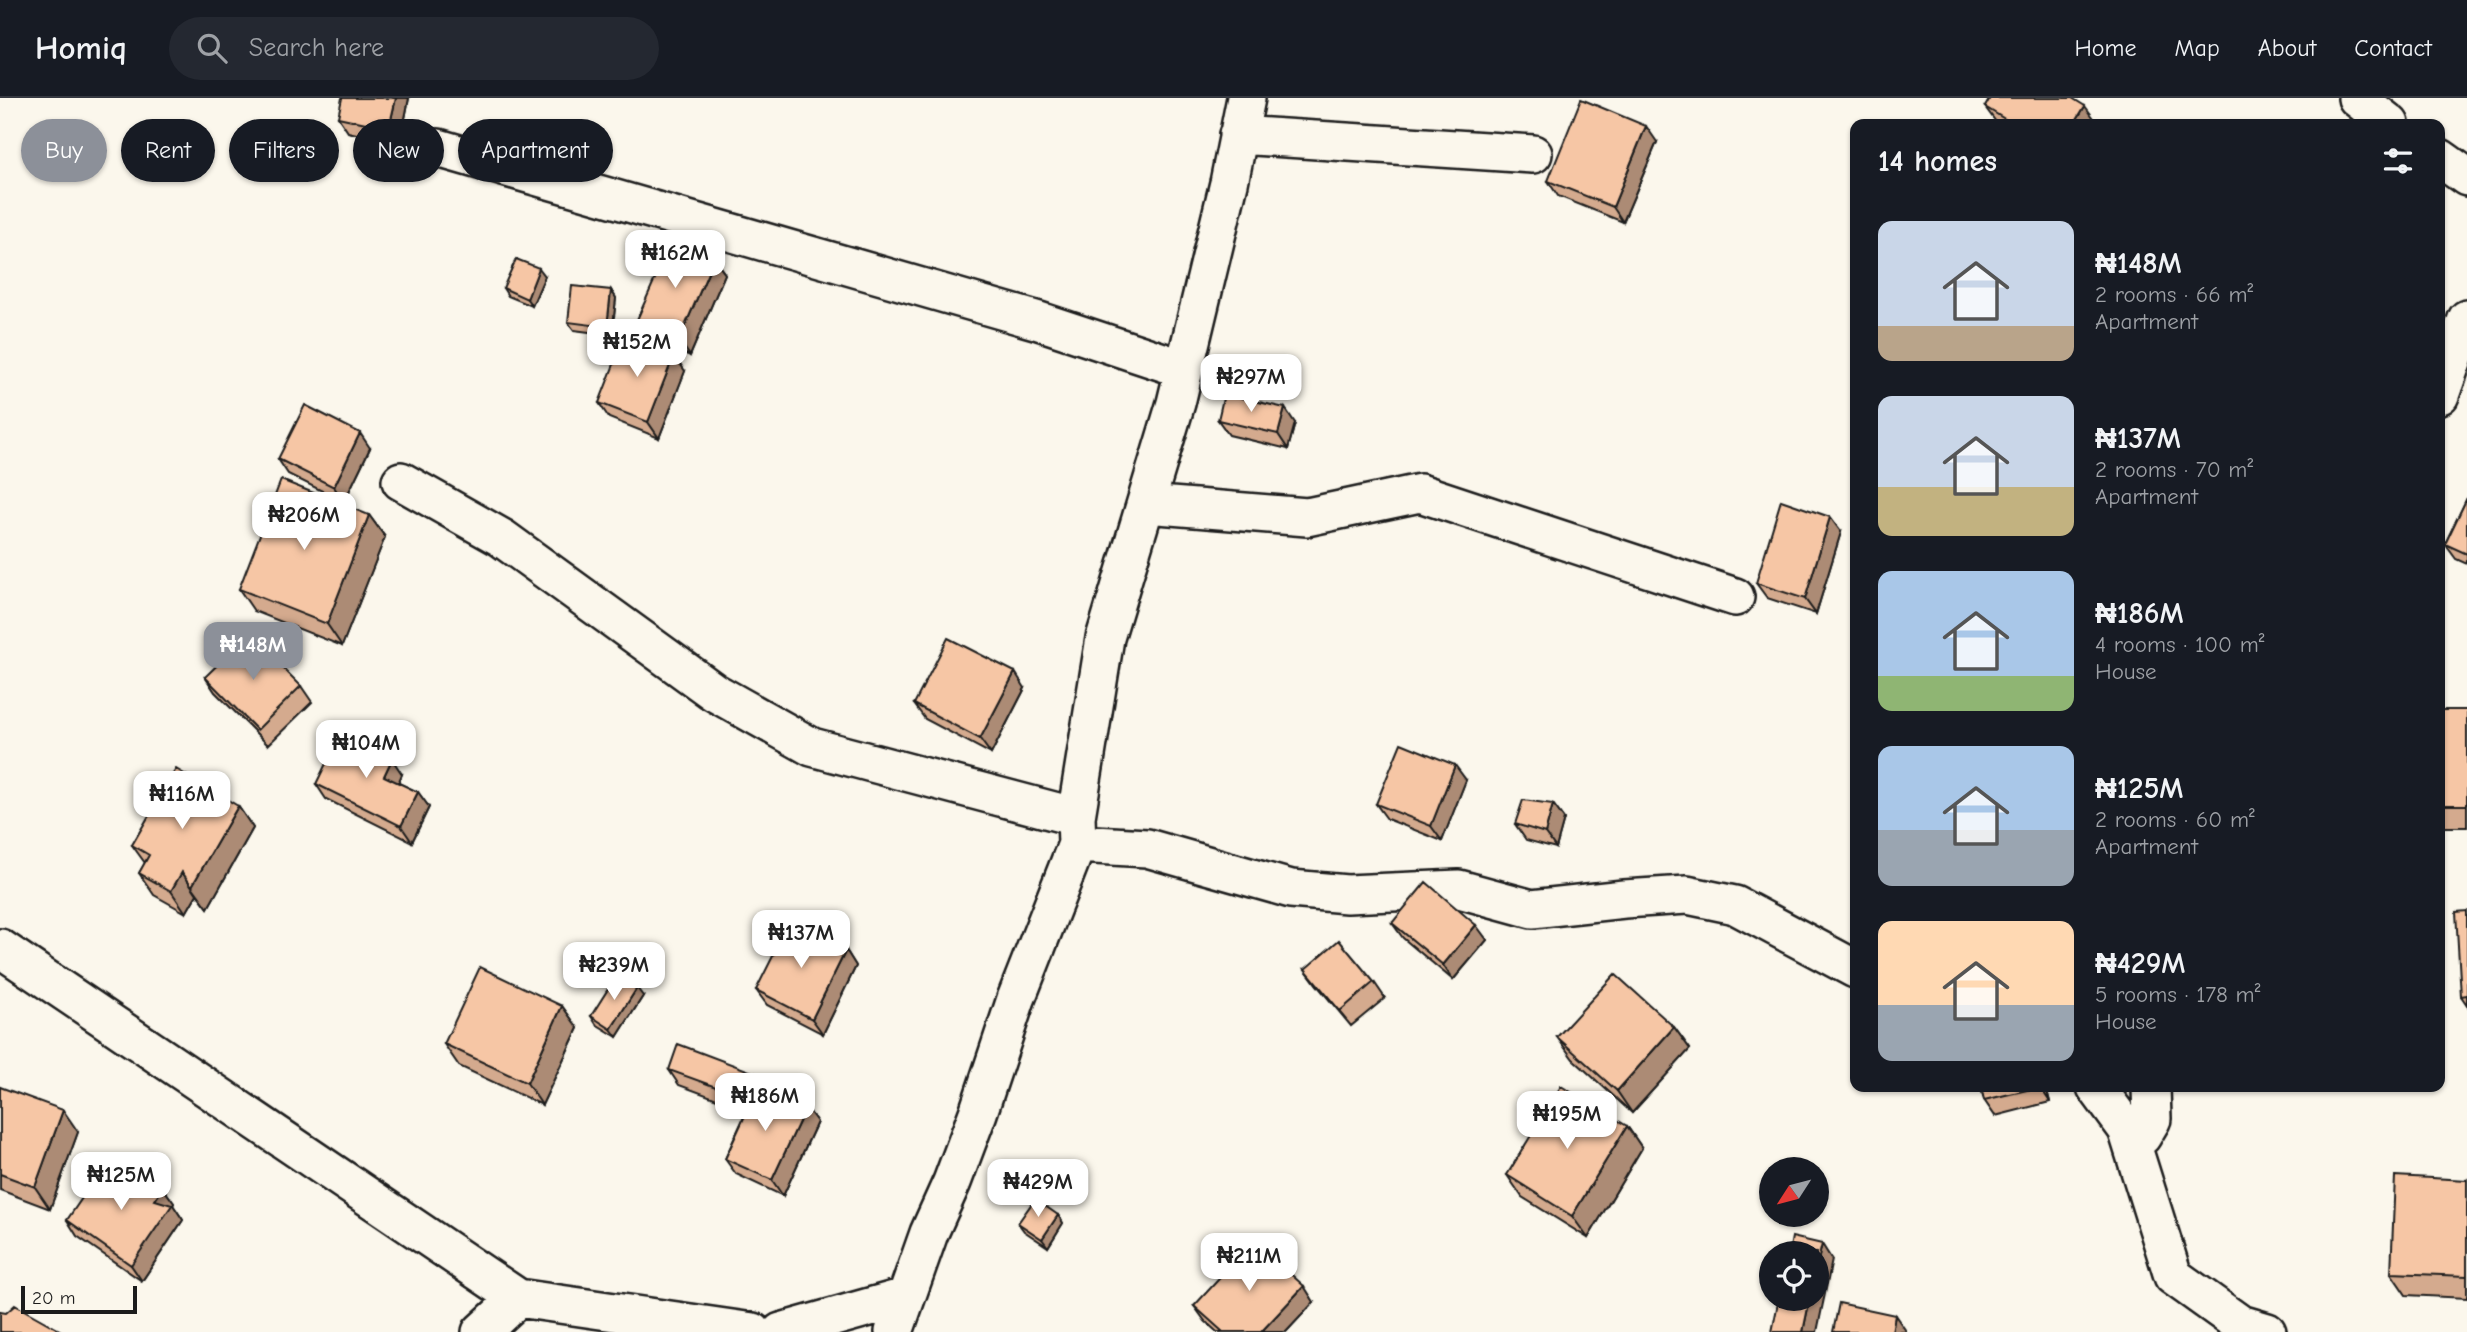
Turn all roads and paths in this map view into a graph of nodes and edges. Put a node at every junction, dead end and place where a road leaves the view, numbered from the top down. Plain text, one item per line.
1 (1246, 98) edge
2 (2357, 98) edge
3 (2384, 119) edge
4 (1238, 135) junction
5 (444, 150) edge
6 (1533, 154) dead end
7 (2445, 162) edge
8 (2467, 177) edge
9 (2467, 319) edge
10 (1184, 369) junction
11 (2445, 381) edge
12 (401, 481) dead end
13 (1146, 504) junction
14 (1735, 597) dead end
15 (1077, 830) junction
16 (0, 948) edge
17 (1850, 966) edge
18 (2100, 1092) edge
19 (2151, 1092) edge
20 (2127, 1129) junction
21 (905, 1297) junction
22 (518, 1298) junction
23 (481, 1332) edge
24 (753, 1332) edge
25 (781, 1332) edge
26 (894, 1332) edge
27 (2267, 1332) edge

1 - 4 street
2 - 3 street
4 - 6 street
4 - 10 street
5 - 10 street
7 - 8 street
9 - 11 street
10 - 13 street
12 - 15 street
13 - 14 street
13 - 15 street
15 - 17 street
15 - 21 street
16 - 22 street
18 - 20 street
19 - 20 street
20 - 27 street
21 - 25 street
21 - 26 street
22 - 23 street
22 - 24 street

